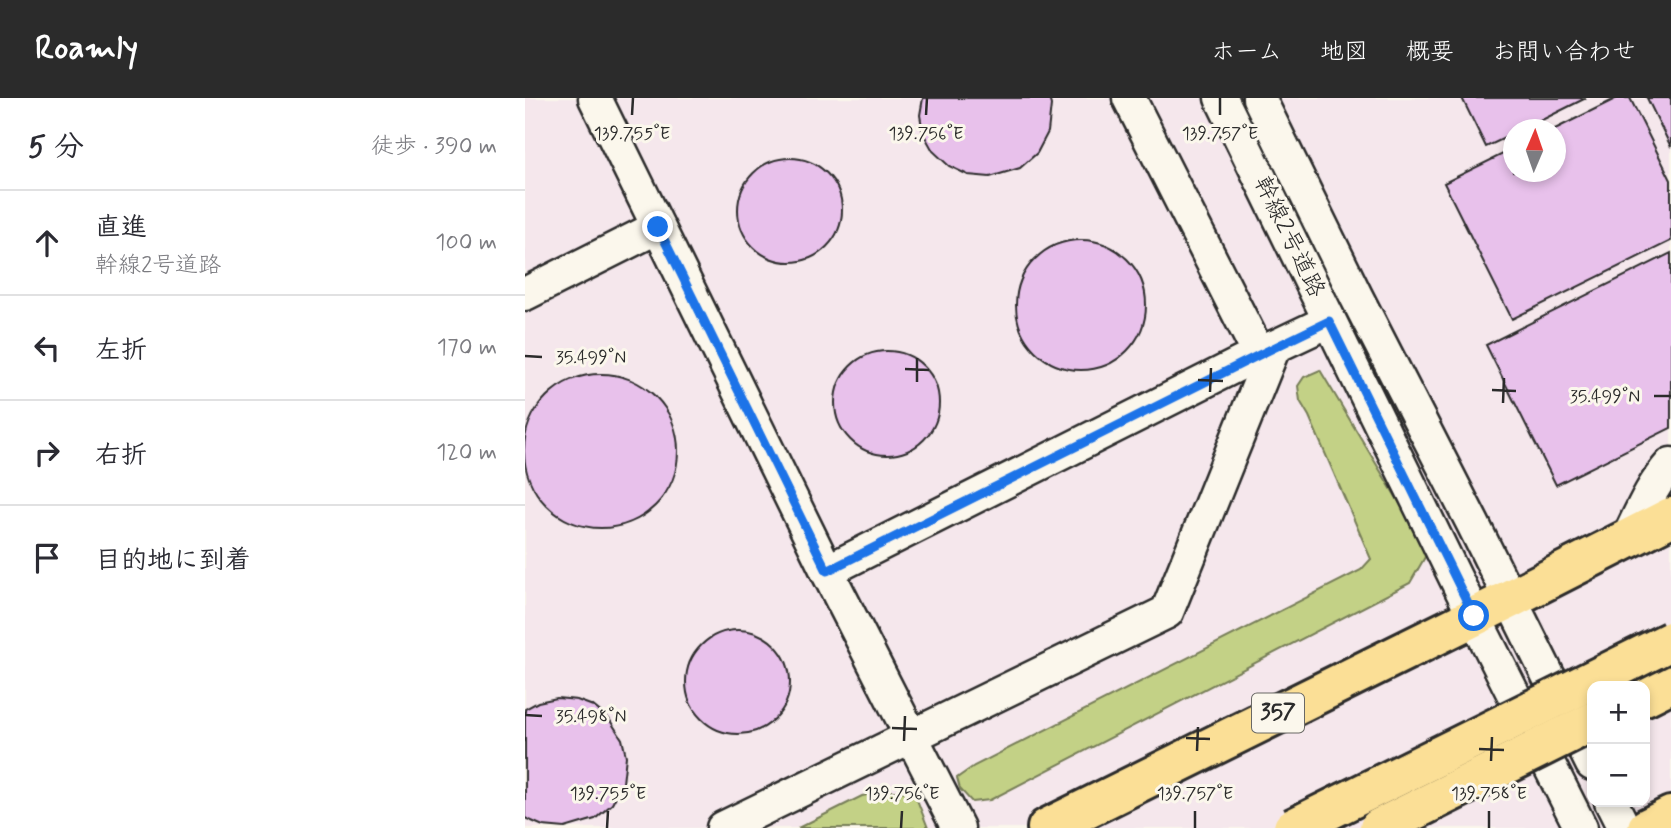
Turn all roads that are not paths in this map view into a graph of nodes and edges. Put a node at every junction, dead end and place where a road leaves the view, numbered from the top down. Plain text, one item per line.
1 (595, 98) edge
2 (1129, 98) edge
3 (1221, 98) edge
4 (1259, 98) edge
5 (658, 227) junction
6 (525, 294) edge
7 (1329, 321) junction
8 (1266, 351) junction
9 (1671, 464) edge
10 (1671, 517) edge
11 (1627, 540) junction
12 (827, 571) junction
13 (1510, 599) junction
14 (1474, 616) junction
15 (1671, 641) edge
16 (1671, 684) edge
17 (1650, 694) edge
18 (1587, 724) edge
19 (911, 735) junction
20 (1587, 754) edge
21 (1614, 807) edge
22 (1671, 816) edge
23 (723, 828) edge
24 (958, 828) edge
25 (1047, 828) edge
26 (1293, 828) edge
27 (1379, 828) edge
28 (1581, 828) edge
29 (1624, 828) edge
30 (1647, 828) edge

1 - 5 street
2 - 8 street
3 - 7 street, 幹線2号道路
4 - 13 street, 幹線2号道路
5 - 6 street
5 - 12 street
7 - 8 street
7 - 14 street, 幹線2号道路
8 - 12 street
8 - 19 street
9 - 11 street
10 - 11 highway, 357
11 - 13 highway, 357
12 - 19 street
13 - 14 highway, 357
13 - 20 street, 幹線2号道路
14 - 25 highway, 357
14 - 28 street, 幹線2号道路
15 - 26 highway, bridge
16 - 17 highway
18 - 27 highway, bridge
19 - 23 street
19 - 24 street
21 - 29 street
22 - 30 highway

